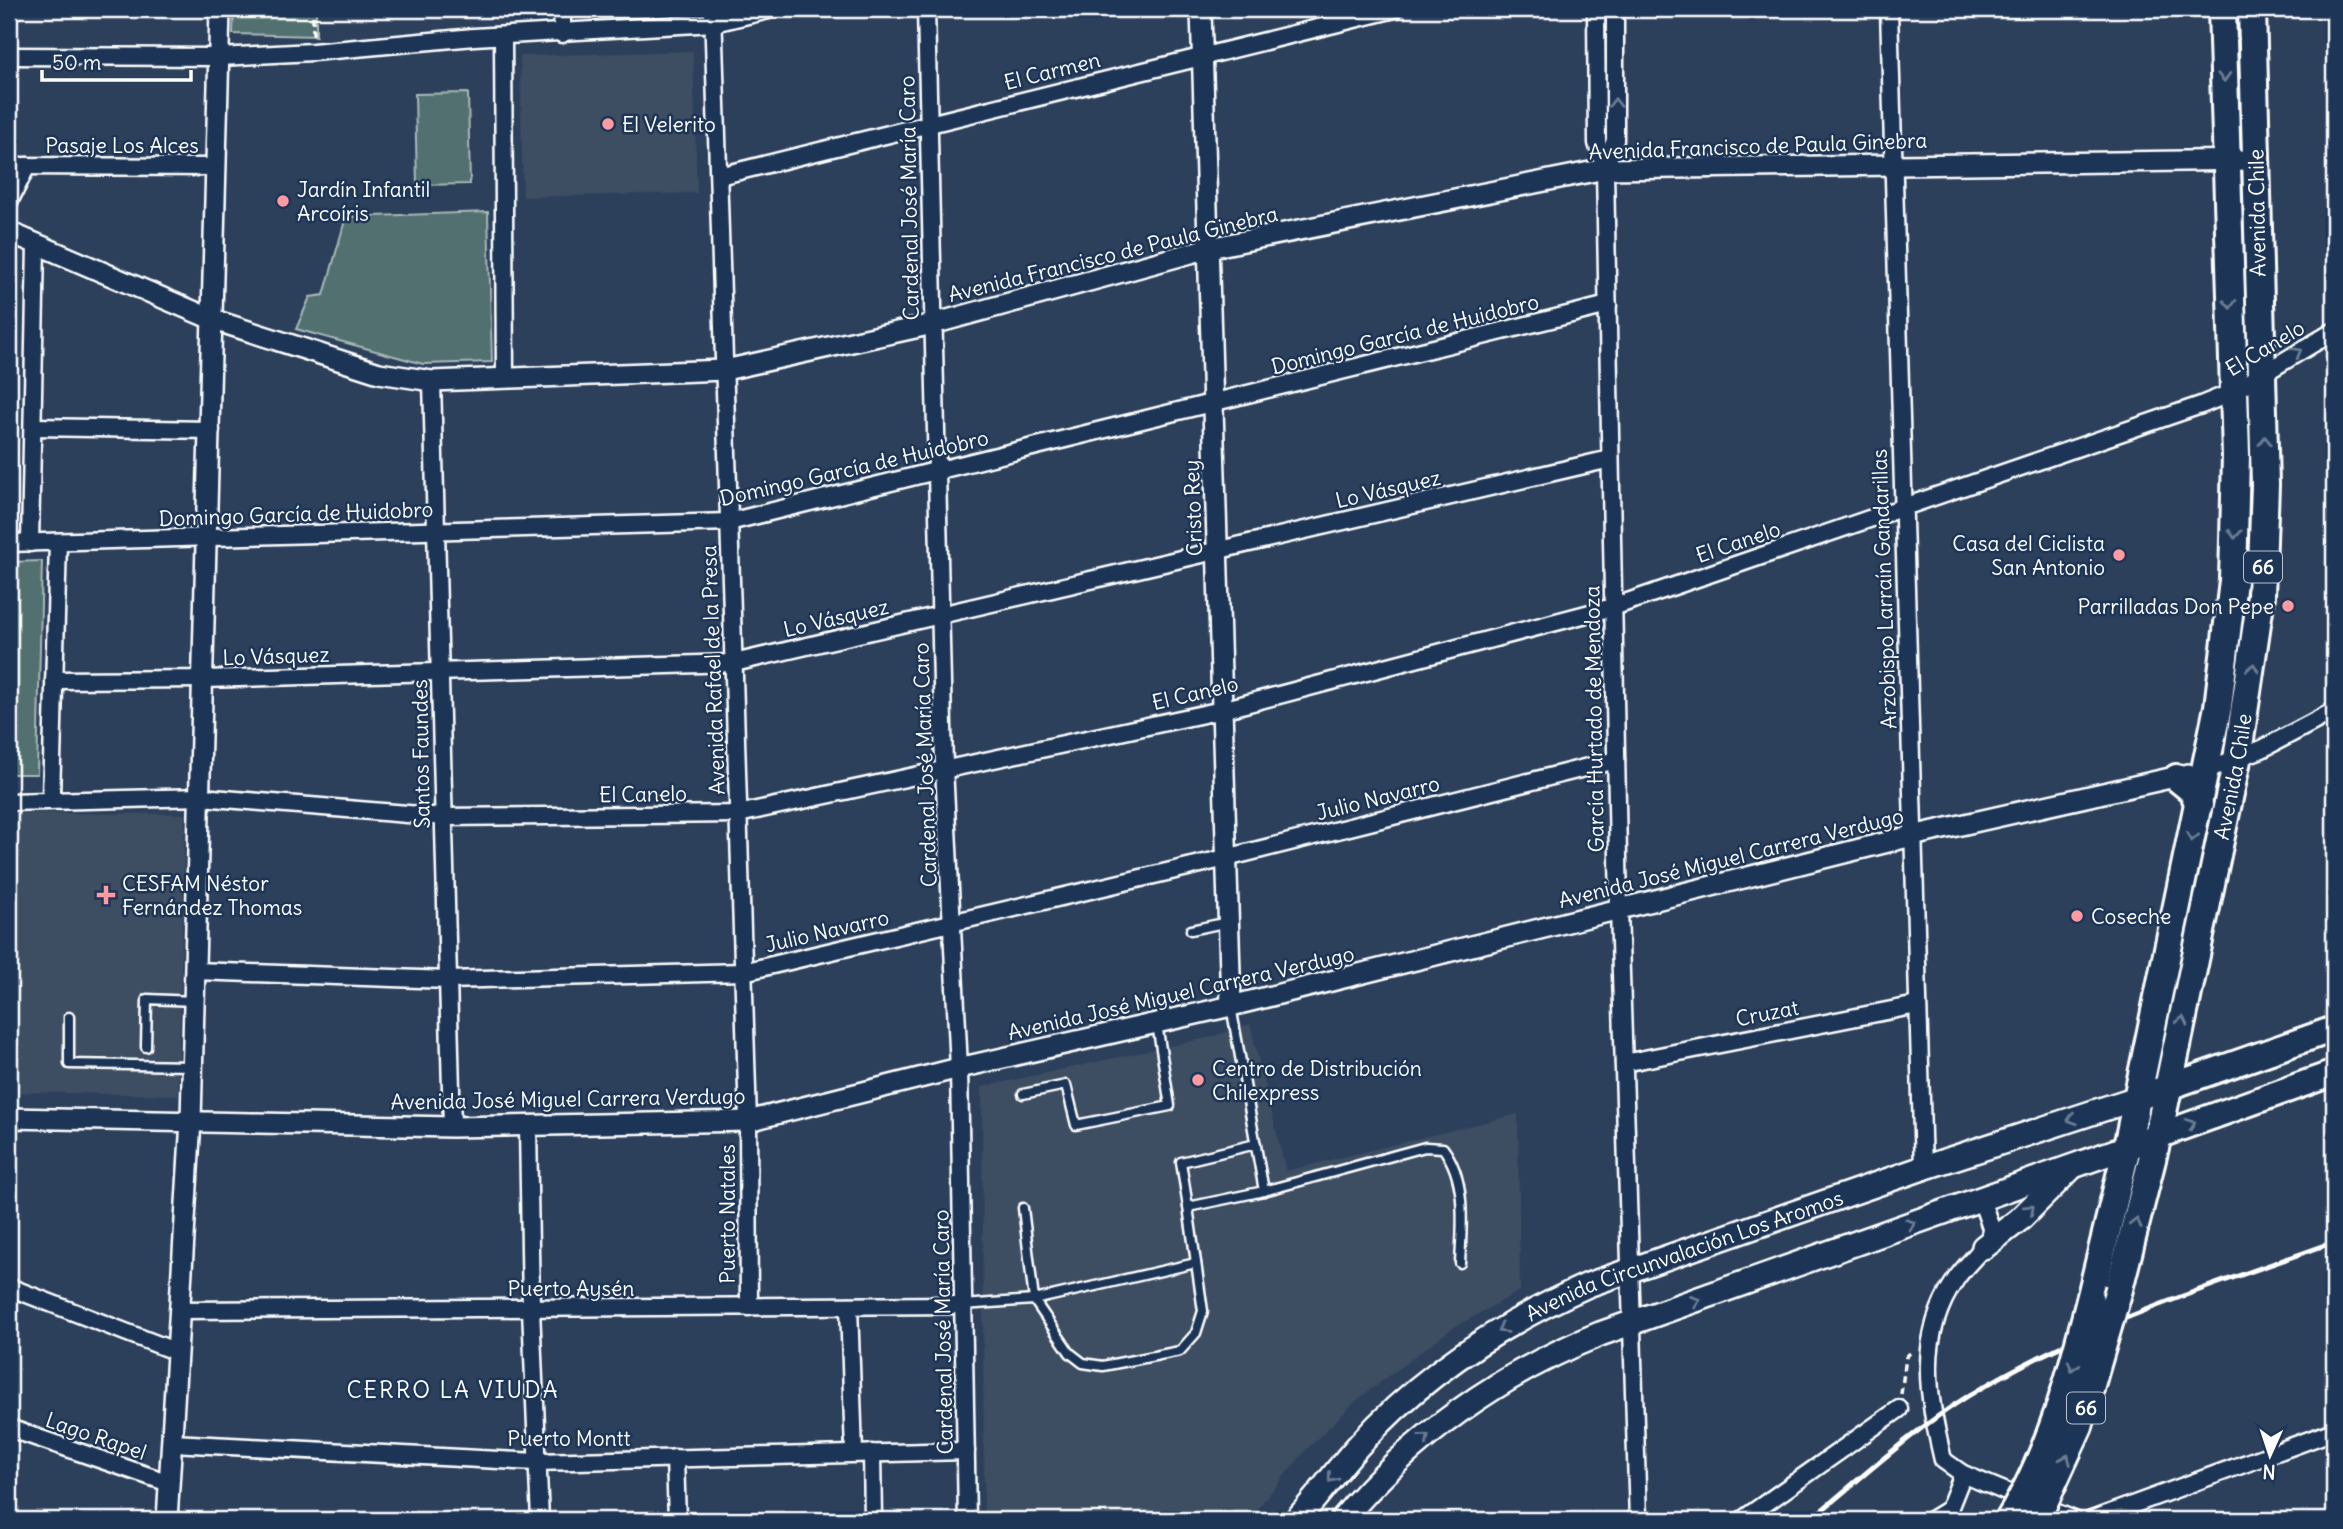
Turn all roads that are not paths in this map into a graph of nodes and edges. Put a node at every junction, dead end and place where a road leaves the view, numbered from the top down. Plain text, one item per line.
1 (220, 9) edge
2 (562, 9) edge
3 (773, 9) edge
4 (926, 9) edge
5 (1201, 9) edge
6 (1395, 9) edge
7 (1596, 9) edge
8 (1615, 9) edge
9 (1889, 9) edge
10 (2222, 9) edge
11 (2252, 9) edge
12 (714, 16) edge
13 (562, 34) junction
14 (503, 36) junction
15 (9, 56) edge
16 (1203, 56) junction
17 (220, 57) junction
18 (928, 123) junction
19 (2226, 160) junction
20 (2256, 160) junction
21 (1895, 164) junction
22 (9, 166) edge
23 (27, 166) junction
24 (217, 167) junction
25 (1605, 169) junction
26 (719, 176) junction
27 (9, 202) edge
28 (9, 232) edge
29 (36, 246) junction
30 (1209, 248) junction
31 (1608, 305) junction
32 (214, 320) junction
33 (933, 324) junction
34 (2334, 331) edge
35 (725, 370) junction
36 (2261, 374) junction
37 (505, 378) junction
38 (432, 381) junction
39 (2232, 392) junction
40 (1213, 403) junction
41 (33, 427) junction
42 (211, 430) junction
43 (1611, 459) junction
44 (937, 470) junction
45 (1902, 509) junction
46 (729, 522) junction
47 (436, 531) junction
48 (208, 538) junction
49 (58, 542) junction
50 (9, 543) edge
51 (30, 543) junction
52 (1217, 551) junction
53 (1613, 607) junction
54 (941, 615) junction
55 (734, 663) junction
56 (440, 672) junction
57 (204, 679) junction
58 (54, 680) junction
59 (1222, 710) junction
60 (2334, 711) edge
61 (1616, 760) junction
62 (2237, 760) junction
63 (944, 767) junction
64 (2206, 770) junction
65 (2177, 778) junction
66 (201, 797) junction
67 (51, 798) junction
68 (9, 802) edge
69 (2199, 805) junction
70 (738, 814) junction
71 (444, 817) junction
72 (1912, 836) junction
73 (1226, 858) junction
74 (1619, 909) junction
75 (952, 922) junction
76 (1228, 922) junction
77 (1191, 930) dead end
78 (195, 971) junction
79 (743, 972) junction
80 (448, 980) junction
81 (194, 1001) junction
82 (1917, 1005) junction
83 (1231, 1006) junction
84 (69, 1017) dead end
85 (1157, 1024) junction
86 (2334, 1029) edge
87 (2298, 1042) junction
88 (146, 1047) dead end
89 (1624, 1063) junction
90 (193, 1066) junction
91 (960, 1068) junction
92 (2334, 1073) edge
93 (2308, 1082) junction
94 (2168, 1088) junction
95 (1023, 1094) dead end
96 (2137, 1098) junction
97 (9, 1118) edge
98 (191, 1120) junction
99 (748, 1121) junction
100 (528, 1126) junction
101 (452, 1127) junction
102 (2158, 1136) junction
103 (1256, 1144) junction
104 (2127, 1147) junction
105 (2072, 1167) junction
106 (1923, 1168) junction
107 (1264, 1191) junction
108 (1981, 1199) junction
109 (1188, 1207) junction
110 (1023, 1208) dead end
111 (1984, 1247) junction
112 (1196, 1263) junction
113 (1460, 1263) dead end
114 (1630, 1270) junction
115 (9, 1287) edge
116 (1034, 1300) junction
117 (849, 1306) junction
118 (963, 1306) junction
119 (749, 1307) junction
120 (531, 1309) junction
121 (180, 1310) junction
122 (1632, 1324) junction
123 (177, 1353) junction
124 (1899, 1409) road end
125 (9, 1428) edge
126 (2334, 1431) edge
127 (172, 1443) junction
128 (966, 1451) junction
129 (854, 1453) junction
130 (872, 1453) junction
131 (675, 1458) junction
132 (536, 1462) junction
133 (1963, 1474) junction
134 (169, 1483) junction
135 (167, 1520) edge
136 (540, 1520) edge
137 (677, 1520) edge
138 (873, 1520) edge
139 (967, 1520) edge
140 (1296, 1520) edge
141 (1342, 1520) edge
142 (1638, 1520) edge
143 (1742, 1520) edge
144 (1931, 1520) edge
145 (2008, 1520) edge
146 (2036, 1520) edge
147 (2074, 1520) edge
148 (2091, 1520) edge

1 - 17 street
2 - 13 street
3 - 12 street
4 - 18 street, Cardenal José María Caro
5 - 16 street, Cristo Rey
6 - 16 street, El Carmen
7 - 25 street, García Hurtado de Mendoza
25 -> 8 street, García Hurtado de Mendoza
9 - 21 street, Arzobispo Larraín Gandarillas
10 -> 19 highway, Avenida Chile / 66
11 - 20 highway, Avenida Chile / 66
12 - 13 street
12 - 26 street, Avenida Rafael de la Presa
13 - 14 street
14 - 17 street
14 - 37 street
15 - 17 street
16 - 18 street, El Carmen
16 - 30 street, Cristo Rey
17 - 24 street
18 - 26 street, El Carmen
18 - 33 street, Cardenal José María Caro
19 - 20 street, Avenida Francisco de Paula Ginebra
19 - 21 street, Avenida Francisco de Paula Ginebra
19 -> 39 highway, Avenida Chile / 66
20 - 36 highway, Avenida Chile / 66
21 - 25 street, Avenida Francisco de Paula Ginebra
21 - 45 street, Arzobispo Larraín Gandarillas
22 - 23 street, Pasaje Los Alces
23 - 24 street, Pasaje Los Alces
23 - 27 street, Pasaje Los Alces
24 - 32 street
25 - 30 street, Avenida Francisco de Paula Ginebra
25 - 31 street, García Hurtado de Mendoza
26 - 35 street, Avenida Rafael de la Presa
28 - 29 street, Avenida Francisco de Paula Ginebra
29 - 32 street, Avenida Francisco de Paula Ginebra
29 - 41 street
30 - 33 street, Avenida Francisco de Paula Ginebra
30 - 40 street, Cristo Rey
31 - 40 street, Domingo García de Huidobro
31 - 43 street, García Hurtado de Mendoza
32 - 38 street, Avenida Francisco de Paula Ginebra
32 - 42 street
33 - 35 street, Avenida Francisco de Paula Ginebra
33 - 44 street, Cardenal José María Caro
36 -> 34 street, El Canelo
35 - 37 street, Avenida Francisco de Paula Ginebra
35 - 46 street, Avenida Rafael de la Presa
36 - 39 street, El Canelo
62 -> 36 highway, Avenida Chile / 66
37 - 38 street, Avenida Francisco de Paula Ginebra
38 - 47 street, Santos Faundes
39 - 45 street, El Canelo
39 -> 64 highway, Avenida Chile / 66
40 - 44 street, Domingo García de Huidobro
40 - 52 street, Cristo Rey
41 - 42 street
41 - 51 street
42 - 48 street
43 - 52 street, Lo Vásquez
43 - 53 street, García Hurtado de Mendoza
44 - 46 street, Domingo García de Huidobro
44 - 54 street, Cardenal José María Caro
45 - 53 street, El Canelo
45 - 72 street, Arzobispo Larraín Gandarillas
46 - 47 street, Domingo García de Huidobro
46 - 55 street, Avenida Rafael de la Presa
47 - 48 street, Domingo García de Huidobro
47 - 56 street, Santos Faundes
48 - 49 street, Domingo García de Huidobro
48 - 57 street
49 - 51 street, Domingo García de Huidobro
49 - 58 street
50 - 51 street, Domingo García de Huidobro
52 - 54 street, Lo Vásquez
52 - 59 street, Cristo Rey
53 - 59 street, El Canelo
53 - 61 street, García Hurtado de Mendoza
54 - 55 street, Lo Vásquez
54 - 63 street, Cardenal José María Caro
55 - 56 street, Lo Vásquez
55 - 70 street, Avenida Rafael de la Presa
56 - 57 street, Lo Vásquez
56 - 71 street, Santos Faundes
57 - 58 street, Lo Vásquez
57 - 66 street
58 - 67 street
59 - 63 street, El Canelo
59 - 73 street, Cristo Rey
60 - 62 street, Avenida José Miguel Carrera Verdugo
61 - 73 street, Julio Navarro
61 - 74 street, García Hurtado de Mendoza
62 - 64 street, Avenida José Miguel Carrera Verdugo
94 -> 62 highway, Avenida Chile / 66
63 - 70 street, El Canelo
63 - 75 street, Cardenal José María Caro
64 - 65 street, Avenida José Miguel Carrera Verdugo
64 - 69 highway, Avenida Chile / 66
65 - 69 highway
65 - 72 street, Avenida José Miguel Carrera Verdugo
66 - 67 street, El Canelo
66 - 71 street, El Canelo
66 - 78 street
67 - 68 street, El Canelo
69 -> 96 highway, Avenida Chile / 66
70 - 71 street, El Canelo
70 - 79 street, Avenida Rafael de la Presa
71 - 80 street, Santos Faundes
72 - 74 street, Avenida José Miguel Carrera Verdugo
72 - 82 street, Arzobispo Larraín Gandarillas
73 - 75 street, Julio Navarro
73 - 76 street, Cristo Rey
74 - 83 street, Avenida José Miguel Carrera Verdugo
74 - 89 street, García Hurtado de Mendoza
75 - 79 street, Julio Navarro
75 - 91 street, Cardenal José María Caro
76 - 77 lane
76 - 83 street, Cristo Rey
78 - 80 street, Julio Navarro
78 - 81 street
79 - 80 street, Julio Navarro
79 - 99 street, Avenida Rafael de la Presa
80 - 101 street, Santos Faundes
81 - 88 lane
81 - 90 street
82 - 89 street, Cruzat
82 - 106 street, Arzobispo Larraín Gandarillas
83 - 85 street, Avenida José Miguel Carrera Verdugo
83 - 103 lane
84 - 90 lane
85 - 91 street, Avenida José Miguel Carrera Verdugo
85 - 95 lane
86 - 87 main road
87 - 93 main road
87 - 94 main road
89 - 114 street, García Hurtado de Mendoza
90 - 98 street
91 - 99 street, Avenida José Miguel Carrera Verdugo
91 - 118 street, Cardenal José María Caro
92 - 93 main road
102 -> 93 main road
94 - 96 main road
94 - 102 highway, Avenida Chile / 66
96 - 104 highway, Avenida Chile / 66
96 -> 106 main road, Avenida Circunvalación Los Aromos
97 - 98 street, Avenida José Miguel Carrera Verdugo
98 - 101 street, Avenida José Miguel Carrera Verdugo
98 - 121 street
99 - 100 street, Avenida José Miguel Carrera Verdugo
99 - 119 street, Puerto Natales
100 - 101 street, Avenida José Miguel Carrera Verdugo
100 - 120 street
102 - 104 main road
146 -> 102 highway, Avenida Chile / 66, bridge
103 - 107 lane
103 - 109 lane
104 - 105 main road, Avenida Circunvalación Los Aromos
104 -> 145 highway, Avenida Chile / 66, bridge
105 - 108 main road, Avenida Circunvalación Los Aromos
111 -> 105 main road
106 - 114 main road, Avenida Circunvalación Los Aromos
107 - 109 lane
107 - 113 lane
108 - 111 street
122 -> 108 main road, Avenida Circunvalación Los Aromos
109 - 112 lane
110 - 116 lane
111 - 133 street
112 - 116 lane
112 - 116 lane
114 - 122 street, García Hurtado de Mendoza
114 -> 140 main road, Avenida Circunvalación Los Aromos
115 - 123 street
116 - 118 lane
117 - 118 street, Puerto Aysén
117 - 119 street, Puerto Aysén
117 - 129 street
118 - 128 street, Cardenal José María Caro
119 - 120 street, Puerto Aysén
120 - 121 street, Puerto Aysén
120 - 132 street
121 - 123 street
141 -> 122 main road, Avenida Circunvalación Los Aromos
122 - 142 street, García Hurtado de Mendoza
123 - 127 street
124 - 143 street
125 - 134 street, Lago Rapel
126 - 148 street
127 - 132 street, Puerto Montt
127 - 134 street
128 - 130 street, Puerto Montt
128 - 139 street, Cardenal José María Caro
129 - 130 street, Puerto Montt
129 - 131 street, Puerto Montt
130 - 138 street
131 - 132 street, Puerto Montt
131 - 137 street
132 - 136 street
133 - 144 street
133 - 147 street
134 - 135 street

